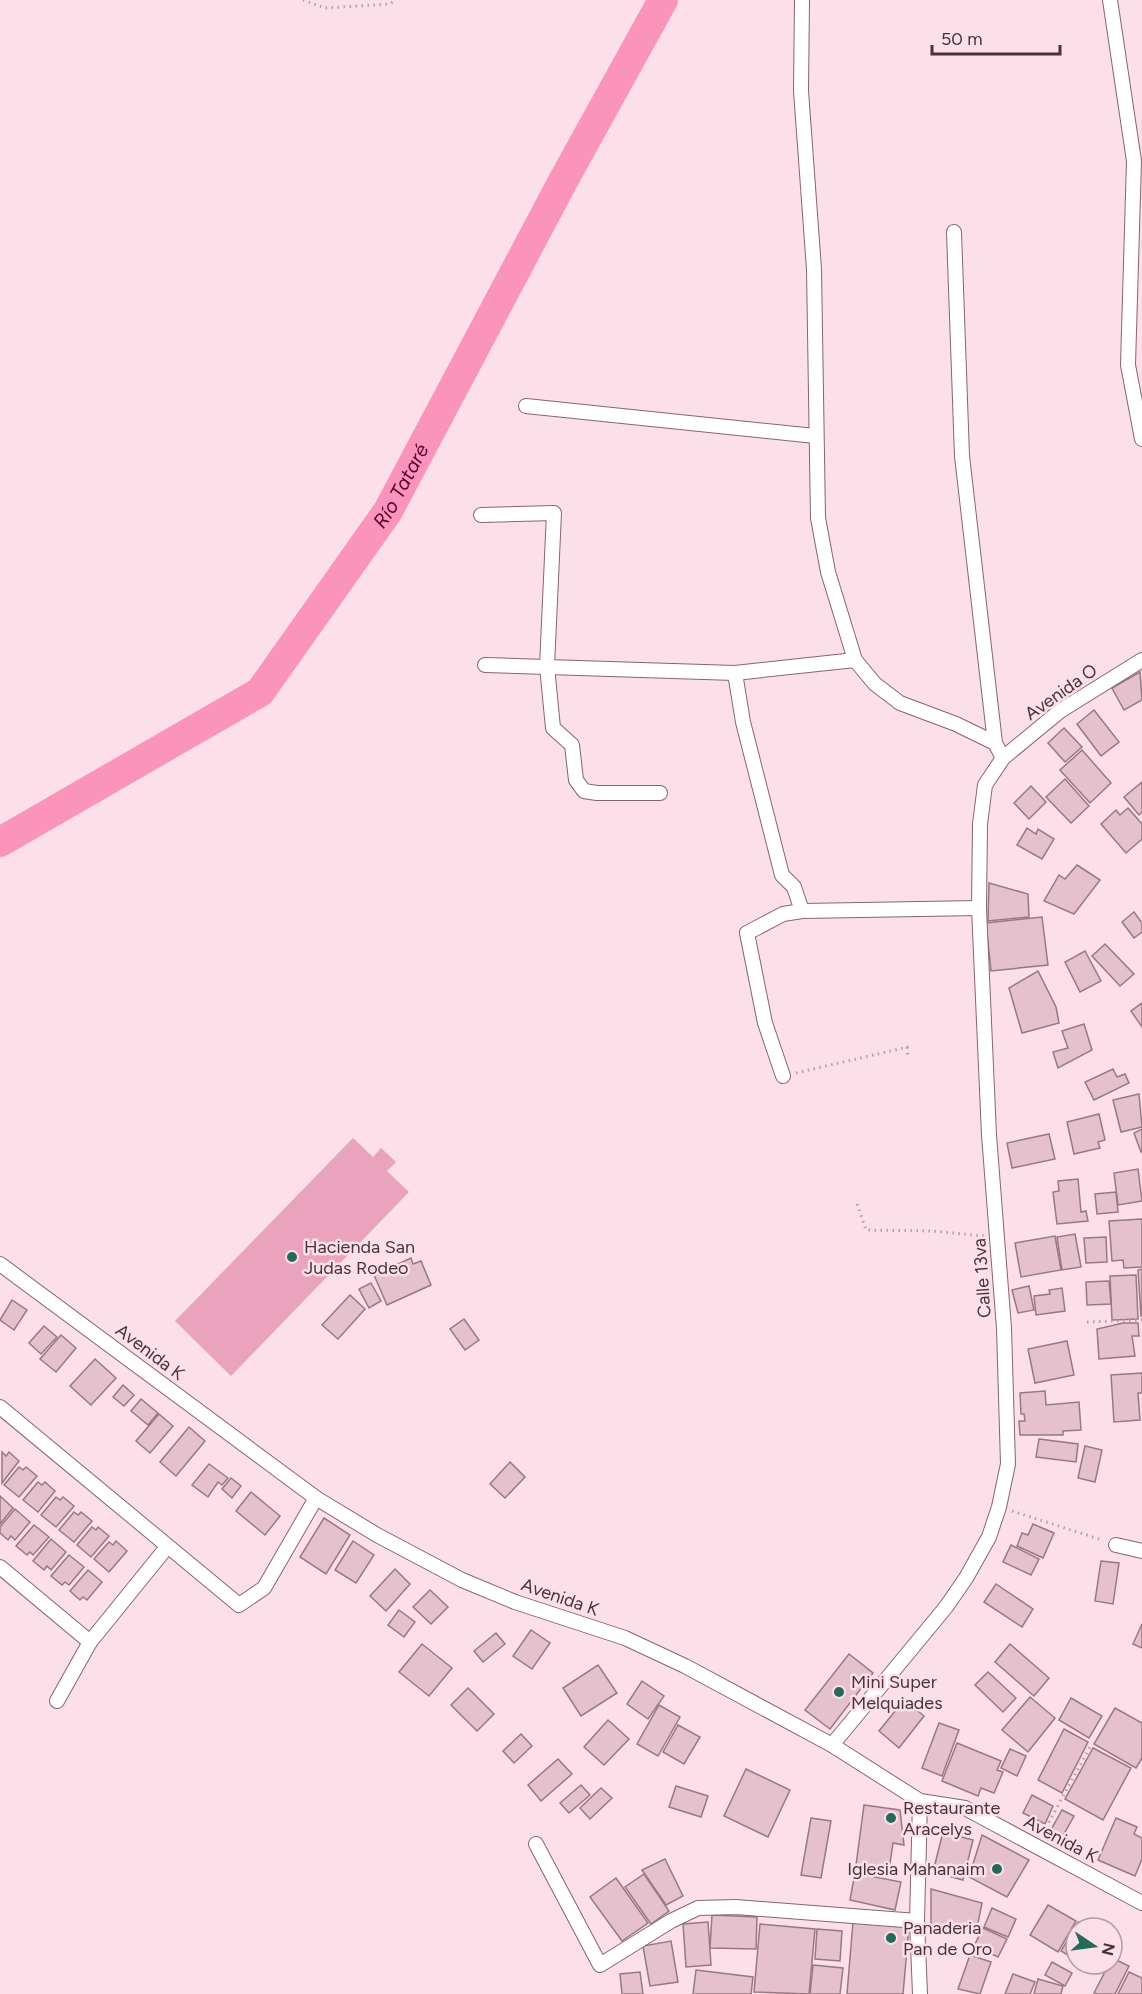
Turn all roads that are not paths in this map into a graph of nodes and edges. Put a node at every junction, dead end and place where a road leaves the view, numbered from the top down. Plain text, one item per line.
1 (802, 0) edge
2 (1110, 0) edge
3 (954, 232) dead end
4 (526, 406) dead end
5 (815, 436) junction
6 (1142, 439) edge
7 (481, 515) dead end
8 (855, 660) junction
9 (1142, 660) edge
10 (485, 665) dead end
11 (547, 666) junction
12 (735, 673) junction
13 (995, 744) junction
14 (1003, 758) junction
15 (660, 793) dead end
16 (979, 909) junction
17 (802, 911) junction
18 (783, 1076) road end
19 (0, 1264) edge
20 (0, 1407) edge
21 (316, 1498) junction
22 (1116, 1545) road end
23 (167, 1546) junction
24 (1142, 1551) edge
25 (0, 1567) edge
26 (90, 1642) junction
27 (57, 1701) dead end
28 (831, 1745) junction
29 (920, 1801) junction
30 (536, 1844) dead end
31 (1142, 1903) edge
32 (917, 1921) junction
33 (920, 1994) edge

1 - 5 street
2 - 6 street
3 - 13 street
4 - 5 street
5 - 8 street
7 - 11 street
8 - 12 street
8 - 13 street
9 - 14 street, Avenida O
10 - 11 street
11 - 12 street
11 - 15 street
12 - 17 street
13 - 14 street
14 - 16 street, Calle 13va
16 - 17 street
16 - 28 street, Calle 13va
17 - 18 street
19 - 21 street, Avenida K
20 - 23 street
21 - 23 street
21 - 28 street, Avenida K
22 - 24 street
23 - 26 street
25 - 26 street
26 - 27 street
28 - 29 street, Avenida K
29 - 31 street, Avenida K
29 - 32 street
30 - 32 street
32 - 33 street

